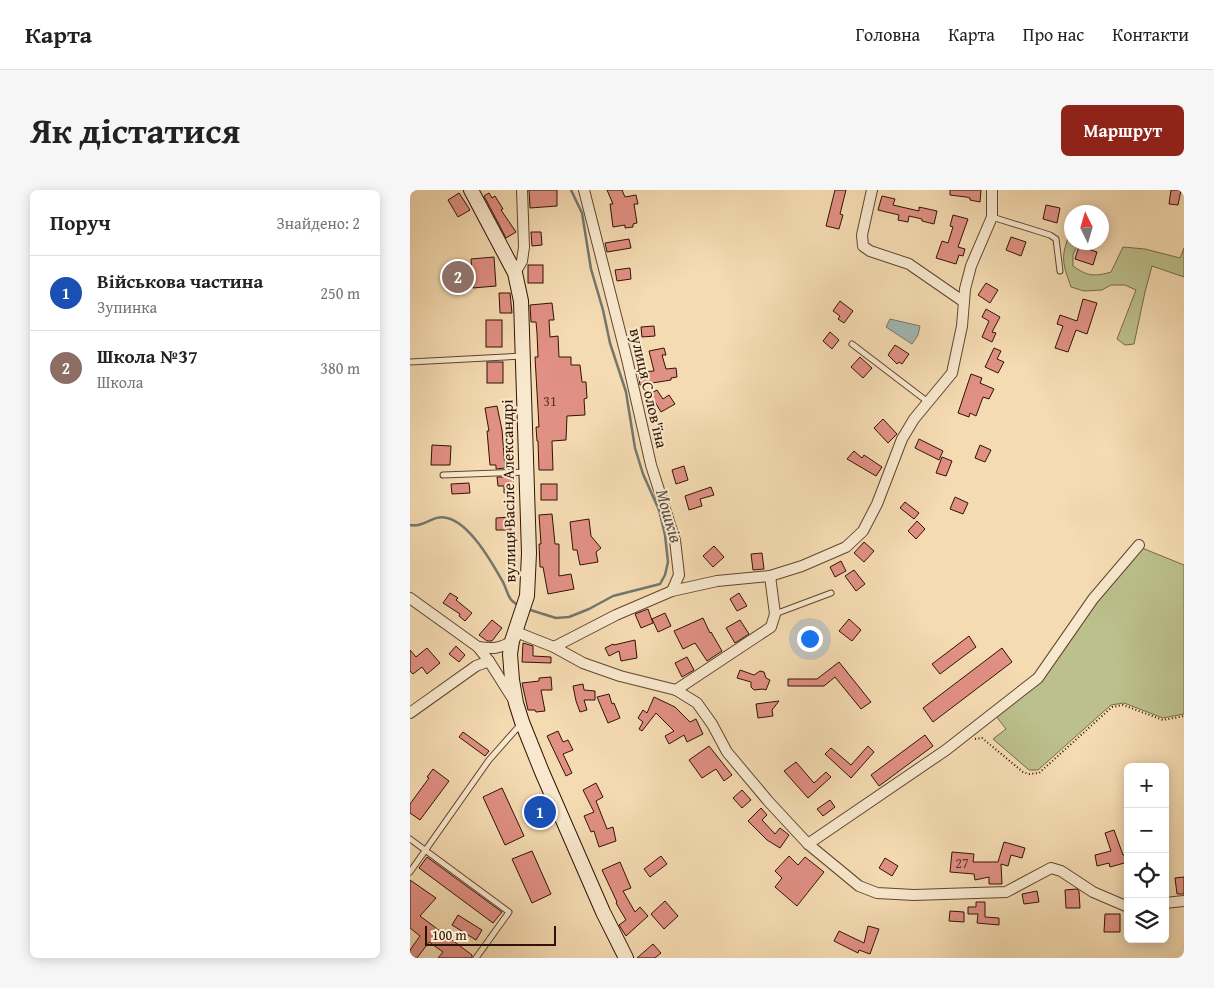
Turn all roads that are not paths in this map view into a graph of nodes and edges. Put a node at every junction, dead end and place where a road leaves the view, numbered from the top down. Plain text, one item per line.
1 (471, 190) edge
2 (522, 190) edge
3 (584, 190) edge
4 (872, 190) edge
5 (992, 190) edge
6 (992, 217) junction
7 (1060, 271) dead end
8 (515, 273) junction
9 (964, 302) junction
10 (852, 344) dead end
11 (523, 356) junction
12 (410, 362) edge
13 (928, 402) junction
14 (527, 472) junction
15 (443, 475) dead end
16 (1139, 546) dead end
17 (770, 576) junction
18 (672, 591) junction
19 (831, 593) dead end
20 (410, 598) edge
21 (776, 614) junction
22 (514, 636) junction
23 (478, 647) junction
24 (554, 647) junction
25 (489, 661) junction
26 (676, 690) junction
27 (516, 703) junction
28 (410, 712) edge
29 (522, 722) junction
30 (410, 839) edge
31 (808, 844) junction
32 (426, 850) junction
33 (410, 872) edge
34 (1184, 900) edge
35 (1169, 902) edge
36 (1124, 905) edge
37 (476, 958) edge
38 (626, 958) edge

1 - 8 main road, вулиця Васіле Александрі
2 - 8 street
3 - 18 street, вулиця Солов'їна
4 - 9 street
5 - 6 street
6 - 7 lane
6 - 9 street
8 - 11 main road, вулиця Васіле Александрі
9 - 13 street
10 - 13 lane
11 - 12 lane
11 - 14 main road, вулиця Васіле Александрі
13 - 17 street
14 - 15 lane
14 - 22 main road, вулиця Васіле Александрі
16 - 31 street
17 - 18 street
17 - 21 street
18 - 24 street
19 - 21 lane
20 - 23 street
21 - 26 street
22 - 23 street
22 - 24 street
22 - 27 main road, вулиця Васіле Александрі
23 - 25 street
24 - 26 street
25 - 27 street
25 - 28 street
26 - 31 street
27 - 29 main road, вулиця Васіле Александрі
29 - 32 lane
29 - 38 main road, вулиця Васіле Александрі
30 - 32 lane
31 - 36 street
32 - 33 lane
32 - 37 lane
34 - 35 street

